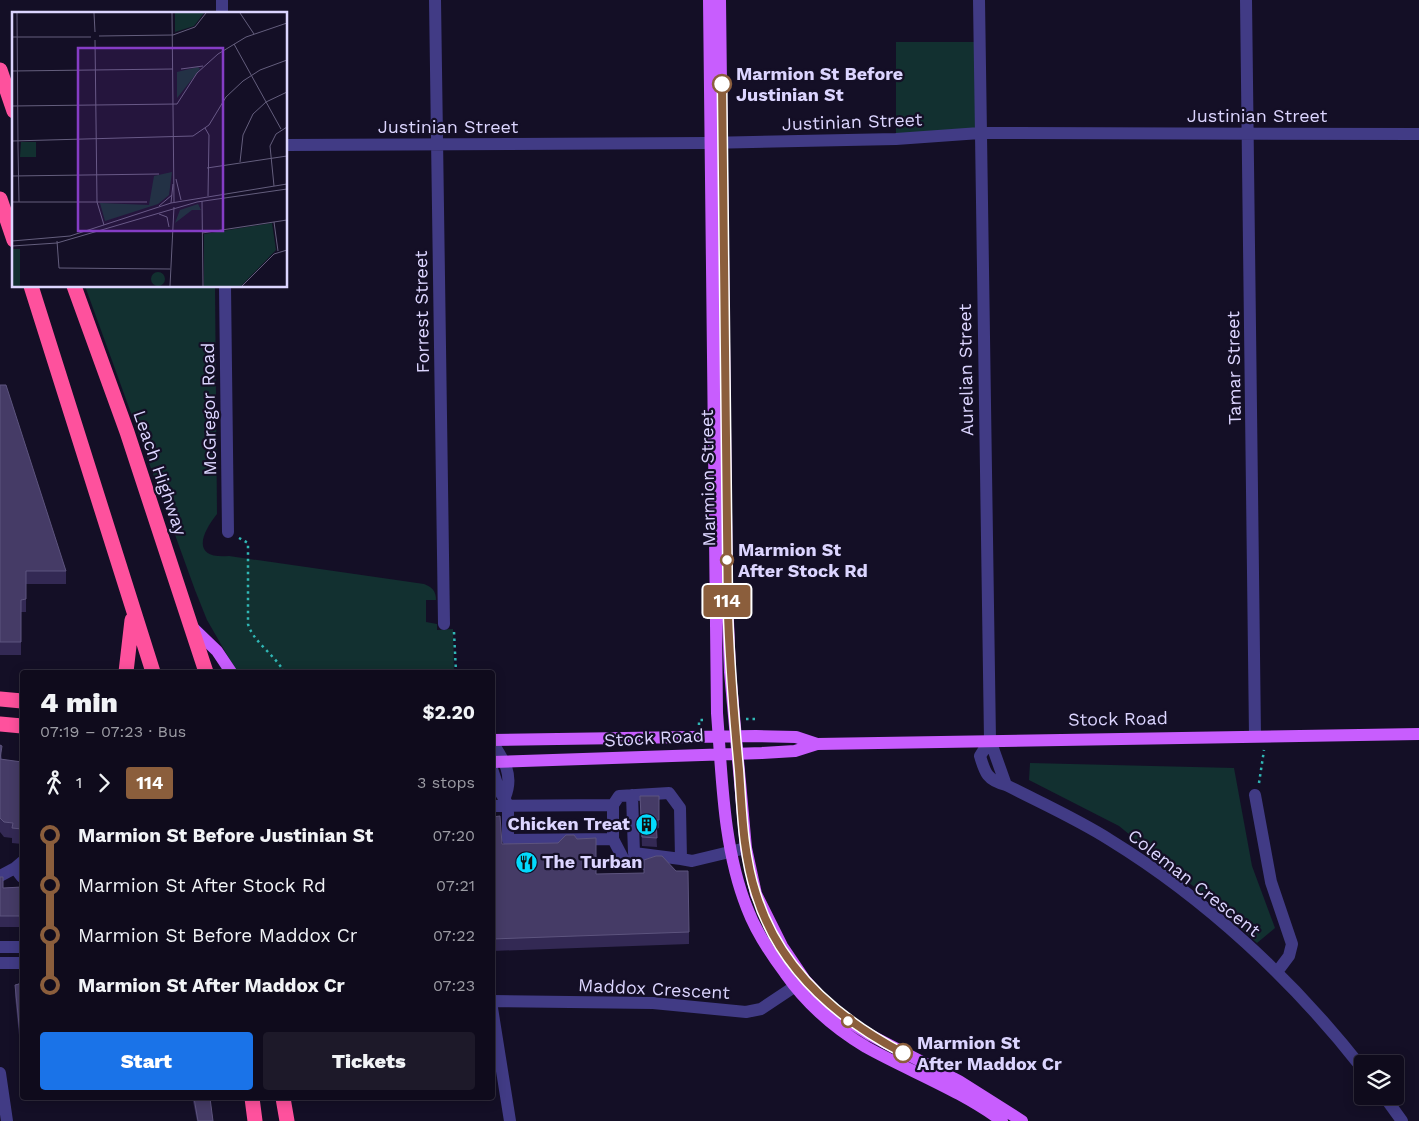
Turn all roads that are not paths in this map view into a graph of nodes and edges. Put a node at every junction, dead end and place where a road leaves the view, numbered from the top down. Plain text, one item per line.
1 (435, 0) edge
2 (709, 0) edge
3 (720, 0) edge
4 (979, 0) edge
5 (1246, 0) edge
6 (0, 70) edge
7 (12, 105) edge
8 (980, 133) junction
9 (1248, 134) junction
10 (1419, 134) edge
11 (716, 142) junction
12 (288, 145) edge
13 (437, 145) junction
14 (0, 199) edge
15 (10, 216) edge
16 (32, 288) edge
17 (75, 288) edge
18 (224, 288) edge
19 (228, 532) road end
20 (133, 612) junction
21 (444, 624) road end
22 (191, 626) junction
23 (126, 670) edge
24 (152, 670) edge
25 (205, 670) edge
26 (229, 670) edge
27 (0, 699) edge
28 (20, 701) edge
29 (0, 724) edge
30 (20, 726) edge
31 (1419, 734) edge
32 (1255, 736) junction
33 (718, 737) junction
34 (735, 737) junction
35 (990, 740) junction
36 (495, 741) edge
37 (817, 744) junction
38 (495, 750) edge
39 (720, 753) junction
40 (737, 753) junction
41 (499, 762) edge
42 (495, 778) edge
43 (1255, 794) road end
44 (632, 795) junction
45 (506, 801) junction
46 (495, 805) edge
47 (613, 805) junction
48 (613, 839) junction
49 (746, 848) junction
50 (731, 851) junction
51 (681, 859) junction
52 (20, 869) edge
53 (0, 876) edge
54 (0, 947) edge
55 (20, 947) edge
56 (0, 963) edge
57 (20, 963) edge
58 (1277, 972) junction
59 (800, 984) junction
60 (495, 1001) edge
61 (495, 1027) edge
62 (1354, 1058) edge
63 (0, 1073) edge
64 (252, 1100) edge
65 (283, 1100) edge
66 (1390, 1105) edge
67 (7, 1121) edge
68 (255, 1121) edge
69 (287, 1121) edge
70 (510, 1121) edge
71 (1002, 1121) edge
72 (1022, 1121) edge
73 (1402, 1121) edge

1 - 13 street, Forrest Street
2 - 11 main road, Marmion Street
3 - 11 main road, Marmion Street
4 - 8 street, Aurelian Street
5 - 9 street, Tamar Street
6 - 7 highway
8 - 9 street, Justinian Street
8 - 11 street, Justinian Street
8 - 35 street, Aurelian Street
9 - 10 street, Justinian Street
9 - 32 street, Tamar Street
11 - 13 street, Justinian Street
11 - 33 main road, Marmion Street
11 - 34 main road, Marmion Street
12 - 13 street, Justinian Street
13 - 21 street, Forrest Street
14 - 15 highway
16 - 20 highway
17 - 22 highway, Leach Highway
18 - 19 street, McGregor Road
20 - 23 highway
20 - 24 highway
22 - 25 highway, Leach Highway
22 - 26 main road
27 - 28 highway
29 - 30 highway
31 - 32 main road, Stock Road
32 - 35 main road, Stock Road
33 - 34 main road, Stock Road
33 - 36 main road, Stock Road
33 - 39 main road, Marmion Street
34 - 37 main road, Stock Road
34 - 40 main road, Marmion Street
35 - 37 main road, Stock Road
35 - 58 street, Coleman Crescent
37 - 40 main road, Stock Road
38 - 41 street
39 - 40 main road, Stock Road
39 - 41 main road, Stock Road
39 - 50 main road, Marmion Street
40 - 49 main road, Marmion Street
41 - 45 street
42 - 45 street
43 - 58 street, Coleman Crescent
44 - 47 street
44 - 51 street
44 - 51 street
45 - 46 street
45 - 47 street
45 - 48 street
47 - 48 street
48 - 51 street
49 - 50 street
49 - 59 main road, Marmion Street
50 - 51 street
50 - 59 main road, Marmion Street
52 - 53 street
54 - 55 street
56 - 57 street
58 - 62 street, Coleman Crescent
59 - 60 street, Maddox Crescent
59 - 71 main road, Marmion Street
59 - 72 main road, Marmion Street
61 - 70 street
63 - 67 street
64 - 68 highway
65 - 69 highway
66 - 73 street

